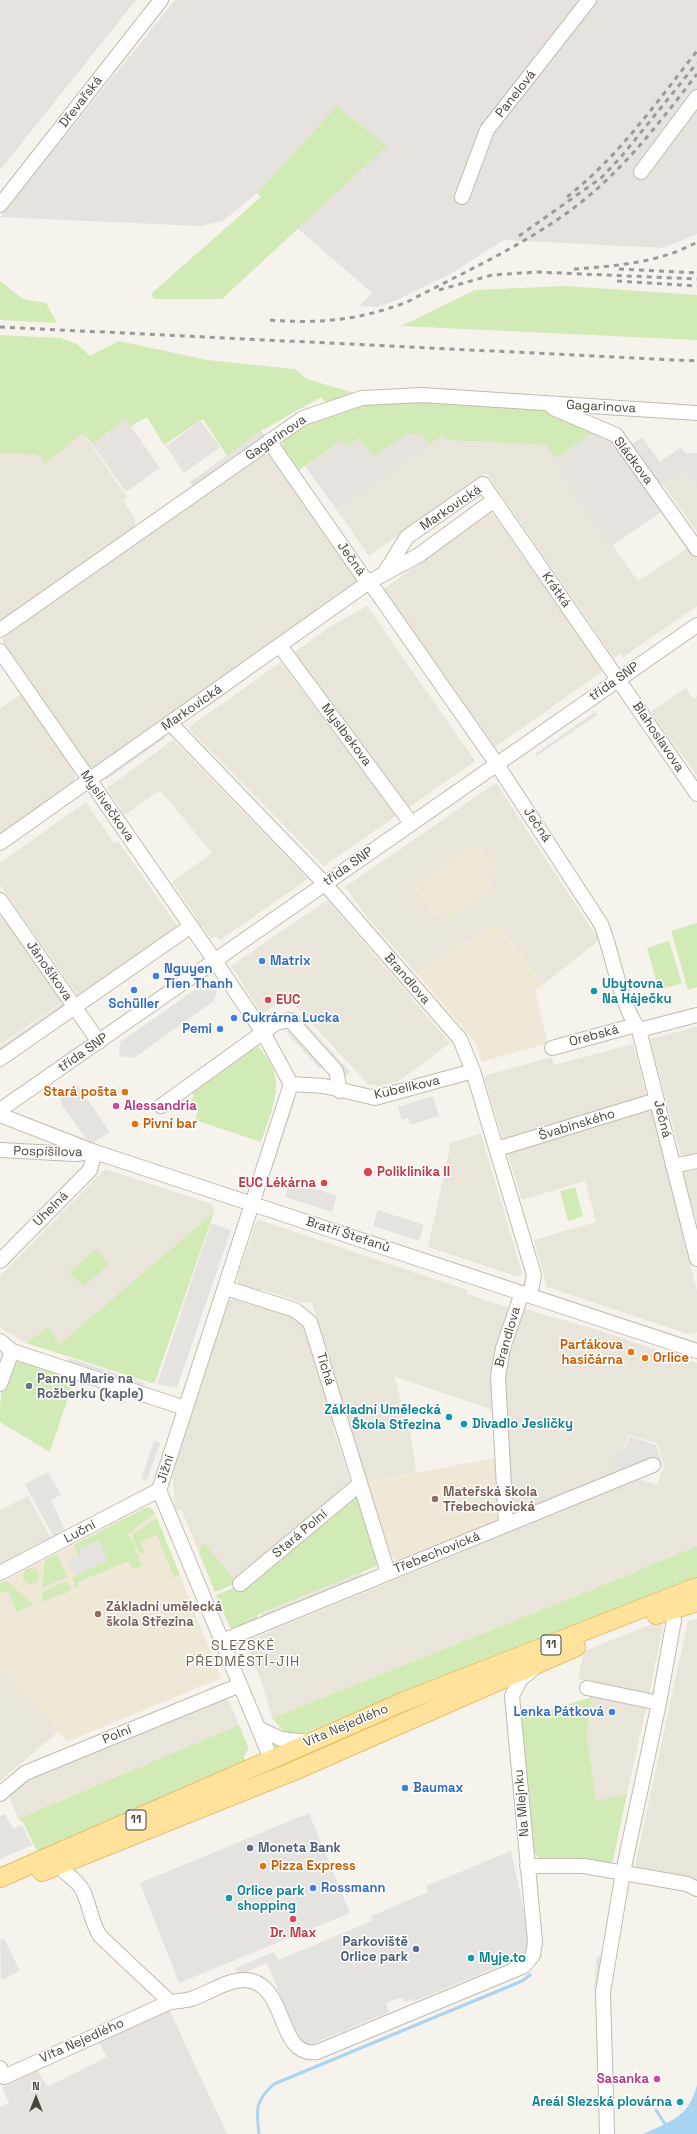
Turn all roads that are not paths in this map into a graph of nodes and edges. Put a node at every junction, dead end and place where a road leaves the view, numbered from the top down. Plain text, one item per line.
1 (161, 0) edge
2 (589, 0) edge
3 (697, 97) edge
4 (641, 172) dead end
5 (462, 197) dead end
6 (0, 205) edge
7 (544, 404) junction
8 (697, 412) edge
9 (270, 441) junction
10 (494, 500) junction
11 (413, 533) junction
12 (697, 549) edge
13 (426, 550) junction
14 (385, 572) junction
15 (369, 582) junction
16 (697, 625) edge
17 (0, 630) edge
18 (280, 646) junction
19 (0, 651) edge
20 (618, 679) junction
21 (170, 723) junction
22 (496, 763) junction
23 (88, 780) junction
24 (697, 794) edge
25 (412, 824) junction
26 (0, 843) edge
27 (325, 884) junction
28 (0, 900) edge
29 (191, 926) junction
30 (215, 960) junction
31 (75, 1008) junction
32 (697, 1015) edge
33 (638, 1027) junction
34 (264, 1034) junction
35 (99, 1042) junction
36 (552, 1048) dead end
37 (0, 1060) edge
38 (473, 1071) junction
39 (291, 1084) junction
40 (340, 1091) junction
41 (657, 1100) junction
42 (161, 1106) dead end
43 (0, 1110) edge
44 (0, 1115) edge
45 (497, 1149) junction
46 (0, 1150) edge
47 (95, 1152) junction
48 (697, 1161) edge
49 (674, 1166) junction
50 (253, 1203) junction
51 (697, 1258) edge
52 (0, 1261) edge
53 (226, 1288) junction
54 (526, 1294) junction
55 (0, 1341) edge
56 (12, 1351) junction
57 (697, 1351) edge
58 (0, 1384) edge
59 (186, 1408) junction
60 (653, 1465) dead end
61 (360, 1484) junction
62 (159, 1490) junction
63 (506, 1525) junction
64 (0, 1573) edge
65 (388, 1573) junction
66 (240, 1584) dead end
67 (697, 1587) edge
68 (697, 1602) edge
69 (674, 1620) dead end
70 (222, 1641) junction
71 (546, 1660) junction
72 (240, 1685) junction
73 (587, 1688) dead end
74 (659, 1703) junction
75 (258, 1728) junction
76 (310, 1741) junction
77 (271, 1759) junction
78 (0, 1794) edge
79 (59, 1866) junction
80 (528, 1866) junction
81 (623, 1872) junction
82 (0, 1878) edge
83 (0, 1889) edge
84 (697, 1889) edge
85 (170, 2002) junction
86 (0, 2068) edge
87 (606, 2128) edge

1 - 6 street, Dřevařská
2 - 5 street, Panelová
3 - 4 street
7 - 8 street, Gagarinova
7 - 9 street, Gagarinova
7 - 12 street, Sládkova
9 - 15 street, Ječná
9 - 17 street, Gagarinova
10 - 11 street, Markovická
10 - 13 street, Markovická
10 - 20 street, Krátká
11 - 13 street
11 - 14 street, Markovická
13 - 14 street, Markovická
14 - 15 street, Markovická
15 - 18 street, Markovická
15 - 22 street, Ječná
16 - 20 street, třída SNP
18 - 21 street, Markovická
18 - 25 street, Myslbekova
19 - 23 street, Myslivečkova
20 - 22 street, třída SNP
20 - 24 street, Blahoslavova
21 - 23 street, Markovická
21 - 27 street, Brandlova
22 - 25 street, třída SNP
22 - 33 street, Ječná
23 - 26 street, Markovická
23 - 29 street, Myslivečkova
25 - 27 street, třída SNP
27 - 30 street, třída SNP
27 - 38 street, Brandlova
28 - 31 street, Jánošíkova
29 - 30 street, Myslivečkova
29 - 31 street
30 - 34 street
30 - 35 street, třída SNP
31 - 35 street, Jánošíkova
31 - 37 street
32 - 33 street, Orebská
33 - 36 street, Orebská
33 - 41 street, Ječná
34 - 39 street
34 - 40 street
34 - 42 street
35 - 43 street, třída SNP
38 - 40 street, Kubelíkova
38 - 45 street, Brandlova
39 - 40 street, Kubelíkova
39 - 50 street
41 - 45 street, Švabinského
41 - 49 street, Ječná
44 - 47 street, Bratří Štefanů
45 - 54 street, Brandlova
46 - 47 street, Pospíšilova
47 - 50 street, Bratří Štefanů
47 - 52 street, Uhelná
48 - 49 street
49 - 51 street, Ječná
50 - 53 street, Jižní
50 - 54 street, Bratří Štefanů
53 - 59 street, Jižní
53 - 61 street, Tichá
54 - 57 street, Bratří Štefanů
54 - 63 street, Brandlova
55 - 56 street
56 - 58 street
56 - 59 street
59 - 62 street, Jižní
60 - 63 street, Třebechovická
61 - 65 street, Tichá
61 - 66 street, Stará Polní
62 - 64 street, Luční
62 - 70 street, Jižní
63 - 65 street, Třebechovická
65 - 70 street, Třebechovická
67 - 76 main road, Víta Nejedlého / 11
68 - 71 main road, Víta Nejedlého / 11
69 - 74 street
70 - 72 street, Jižní
71 - 79 main road, Víta Nejedlého / 11
71 - 80 street, Na Mlejnku
72 - 75 street, Jižní
72 - 78 street, Polní
73 - 74 street
74 - 81 street
75 - 76 street
75 - 77 street, Jižní
76 - 77 main road, Víta Nejedlého / 11
77 - 82 main road, Víta Nejedlého / 11
79 - 83 main road, Víta Nejedlého / 11
79 - 85 street
80 - 81 street
80 - 85 street, Víta Nejedlého
81 - 84 street
81 - 87 street
85 - 86 street, Víta Nejedlého

